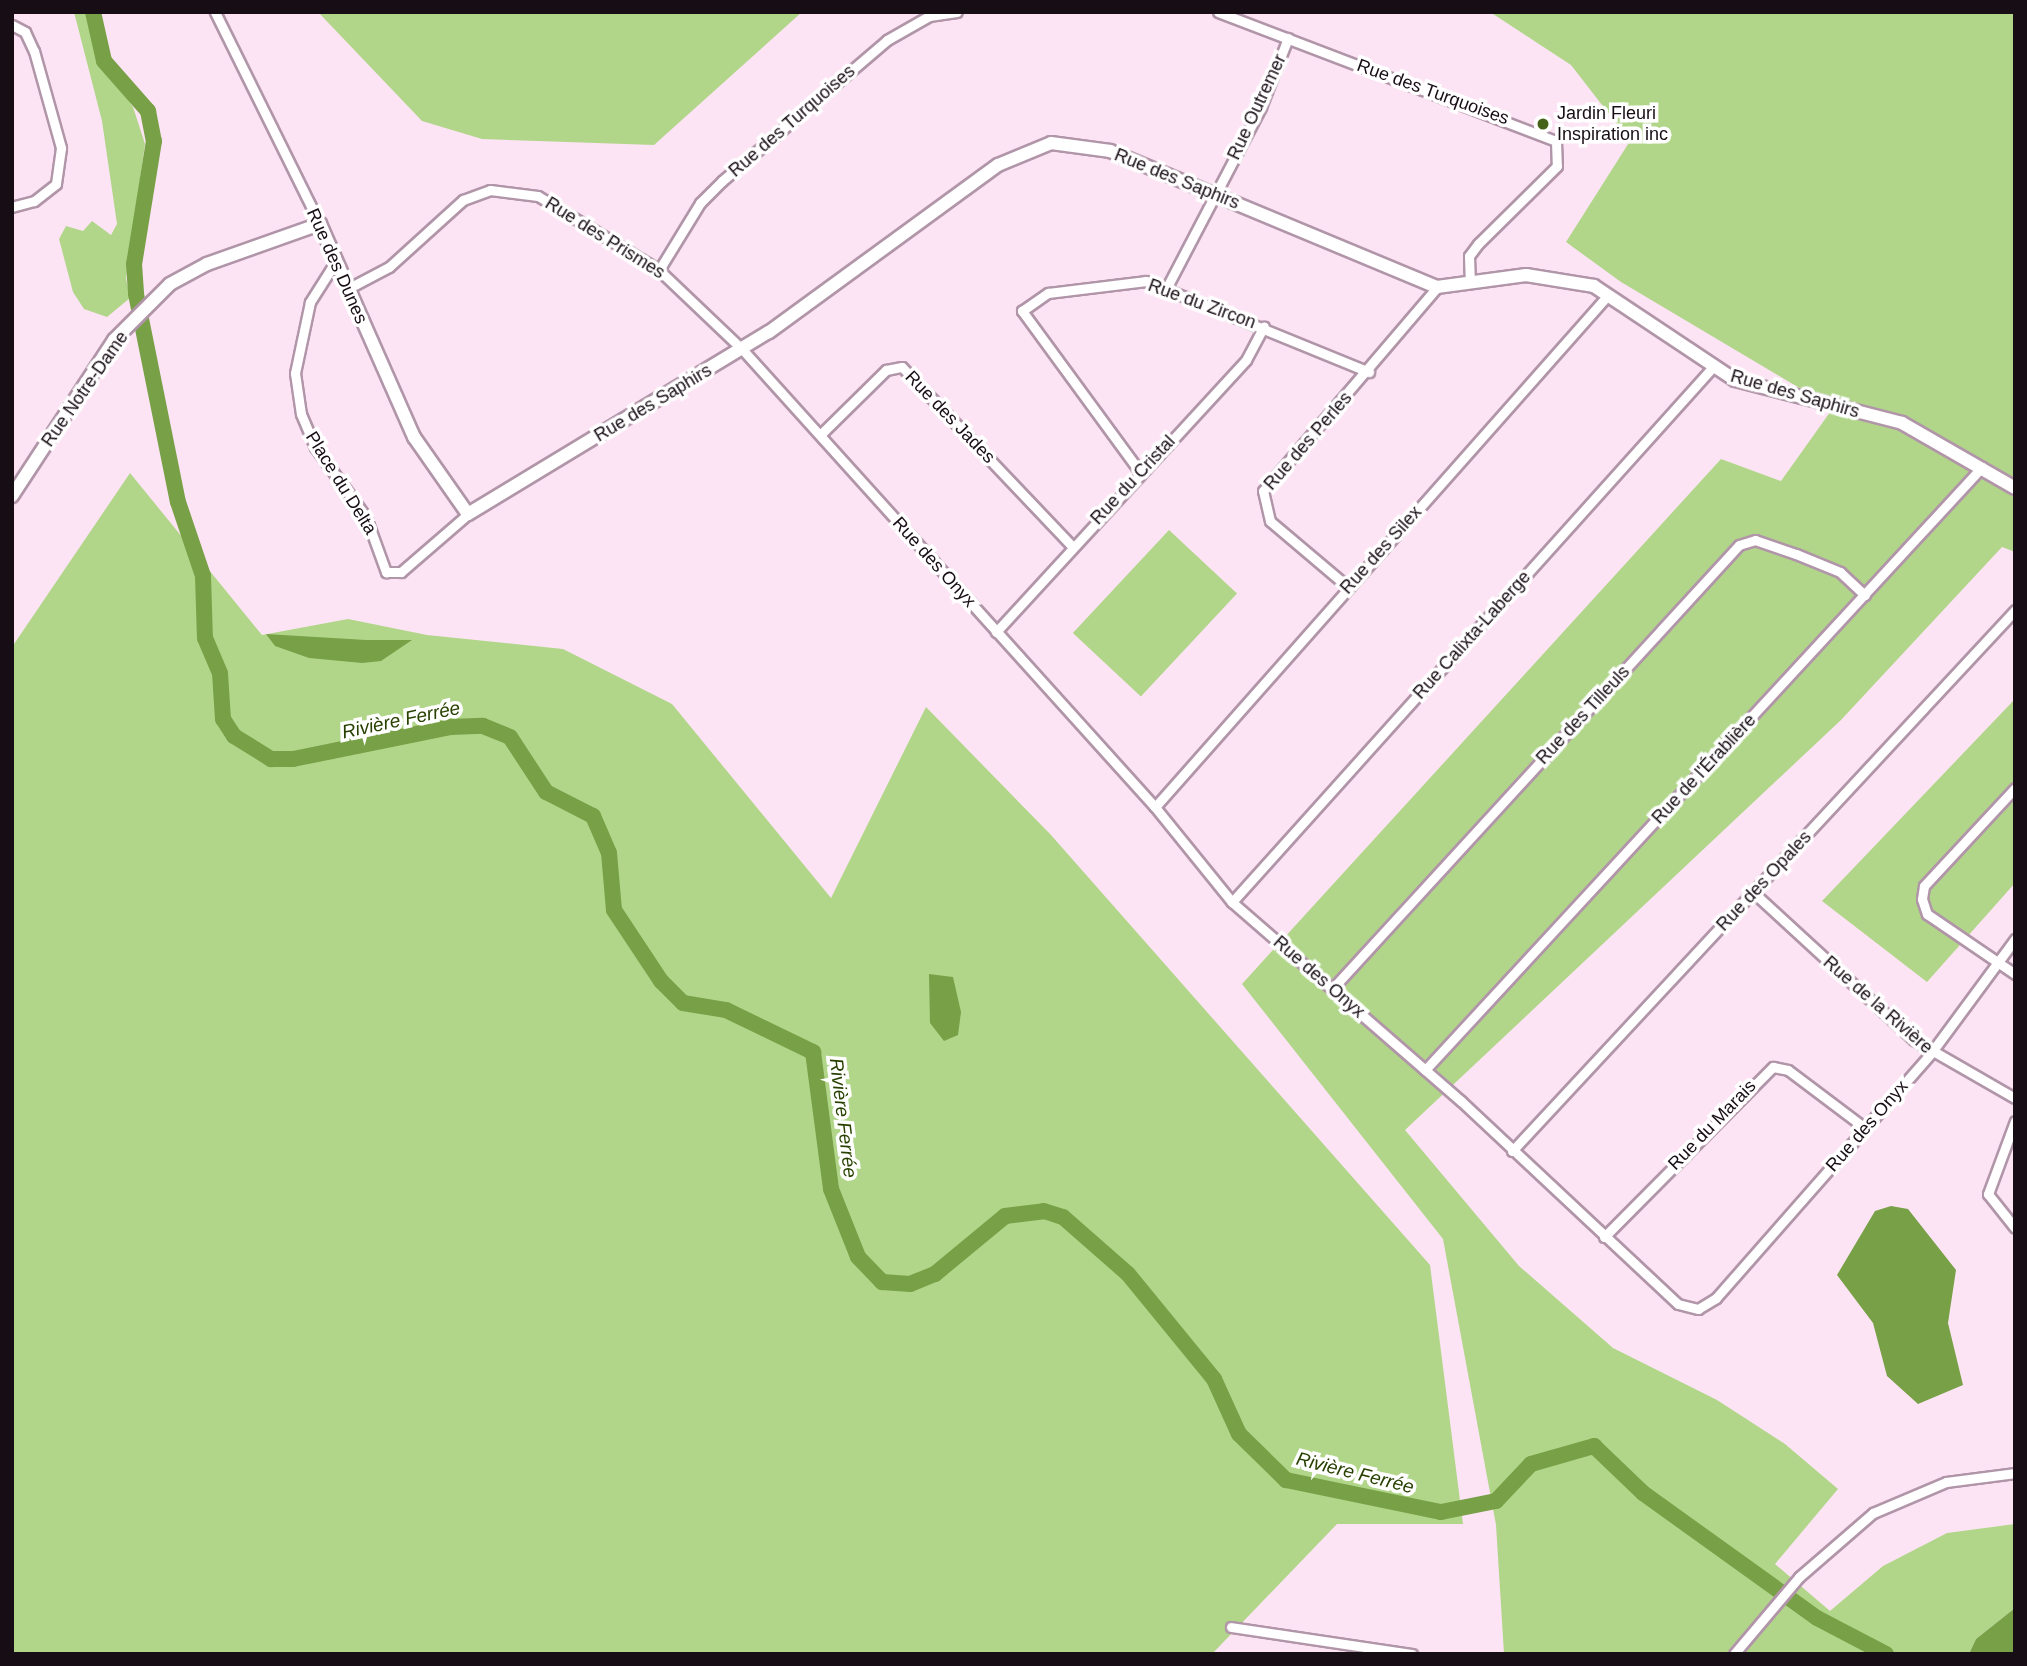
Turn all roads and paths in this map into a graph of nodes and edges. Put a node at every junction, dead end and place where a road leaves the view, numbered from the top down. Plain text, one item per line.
1 (215, 12) edge
2 (957, 12) edge
3 (1218, 12) edge
4 (12, 25) edge
5 (1288, 38) junction
6 (1215, 195) junction
7 (12, 207) edge
8 (320, 224) junction
9 (336, 261) junction
10 (659, 270) junction
11 (1470, 282) junction
12 (1167, 287) junction
13 (1437, 287) junction
14 (349, 288) junction
15 (1608, 295) junction
16 (1264, 326) junction
17 (742, 349) junction
18 (1712, 368) junction
19 (1369, 372) junction
20 (820, 435) junction
21 (1982, 467) junction
22 (1139, 472) junction
23 (2015, 488) edge
24 (12, 496) edge
25 (468, 514) junction
26 (1072, 546) junction
27 (401, 572) joint
28 (1348, 587) junction
29 (1865, 594) junction
30 (2015, 610) edge
31 (996, 632) junction
32 (2015, 788) edge
33 (1156, 807) junction
34 (1754, 893) junction
35 (1232, 902) junction
36 (2015, 939) edge
37 (1992, 963) junction
38 (2015, 974) edge
39 (1332, 989) junction
40 (1931, 1053) junction
41 (1425, 1070) junction
42 (2015, 1098) edge
43 (2015, 1121) edge
44 (1865, 1128) junction
45 (1512, 1151) junction
46 (2015, 1228) edge
47 (1604, 1237) junction
48 (2015, 1473) edge
49 (1231, 1627) dead end
50 (1412, 1654) edge
51 (1734, 1654) edge

1 - 8 street, Rue des Dunes
2 - 10 street, Rue des Turquoises
3 - 5 street, Rue des Turquoises
4 - 7 street
5 - 6 street, Rue Outremer
5 - 11 street, Rue des Turquoises
6 - 12 street, Rue Outremer
6 - 13 street, Rue des Saphirs
6 - 17 street, Rue des Saphirs
8 - 9 street, Rue des Dunes
8 - 24 street, Rue Notre-Dame
9 - 14 street, Rue des Dunes
9 - 27 street, Place du Delta
10 - 14 street, Rue des Prismes
10 - 17 street, Rue des Prismes
11 - 13 street, Rue des Saphirs
11 - 15 street, Rue des Saphirs
12 - 16 street, Rue du Zircon
12 - 22 street, Rue du Zircon
13 - 19 street, Rue des Perles
14 - 25 street, Rue des Dunes
15 - 18 street, Rue des Saphirs
15 - 28 street, Rue des Silex
16 - 19 street, Rue du Zircon
16 - 22 street, Rue du Cristal
17 - 20 street, Rue des Onyx
17 - 25 street, Rue des Saphirs
18 - 21 street, Rue des Saphirs
18 - 35 street, Rue Calixta-Laberge
19 - 28 street, Rue des Perles
20 - 26 street, Rue des Jades
20 - 31 street, Rue des Onyx
21 - 23 street, Rue des Saphirs
21 - 29 street, Rue de l'Érablière
22 - 26 street, Rue du Cristal
25 - 27 street, Rue des Saphirs
26 - 31 street, Rue du Cristal
28 - 33 street, Rue des Silex
29 - 39 street, Rue des Tilleuls
29 - 41 street, Rue de l'Érablière
30 - 34 street, Rue des Opales
31 - 33 street, Rue des Onyx
32 - 37 street
33 - 35 street, Rue des Onyx
34 - 40 street, Rue de la Rivière
34 - 45 street, Rue des Opales
35 - 39 street, Rue des Onyx
36 - 37 street, Rue des Onyx
37 - 38 street
37 - 40 street, Rue des Onyx
39 - 41 street, Rue des Onyx
40 - 42 street, Rue de la Rivière
40 - 44 street, Rue des Onyx
41 - 45 street, Rue des Onyx
43 - 46 street
44 - 47 street, Rue du Marais
44 - 47 street, Rue des Onyx
45 - 47 street, Rue des Onyx
48 - 51 street
49 - 50 street

